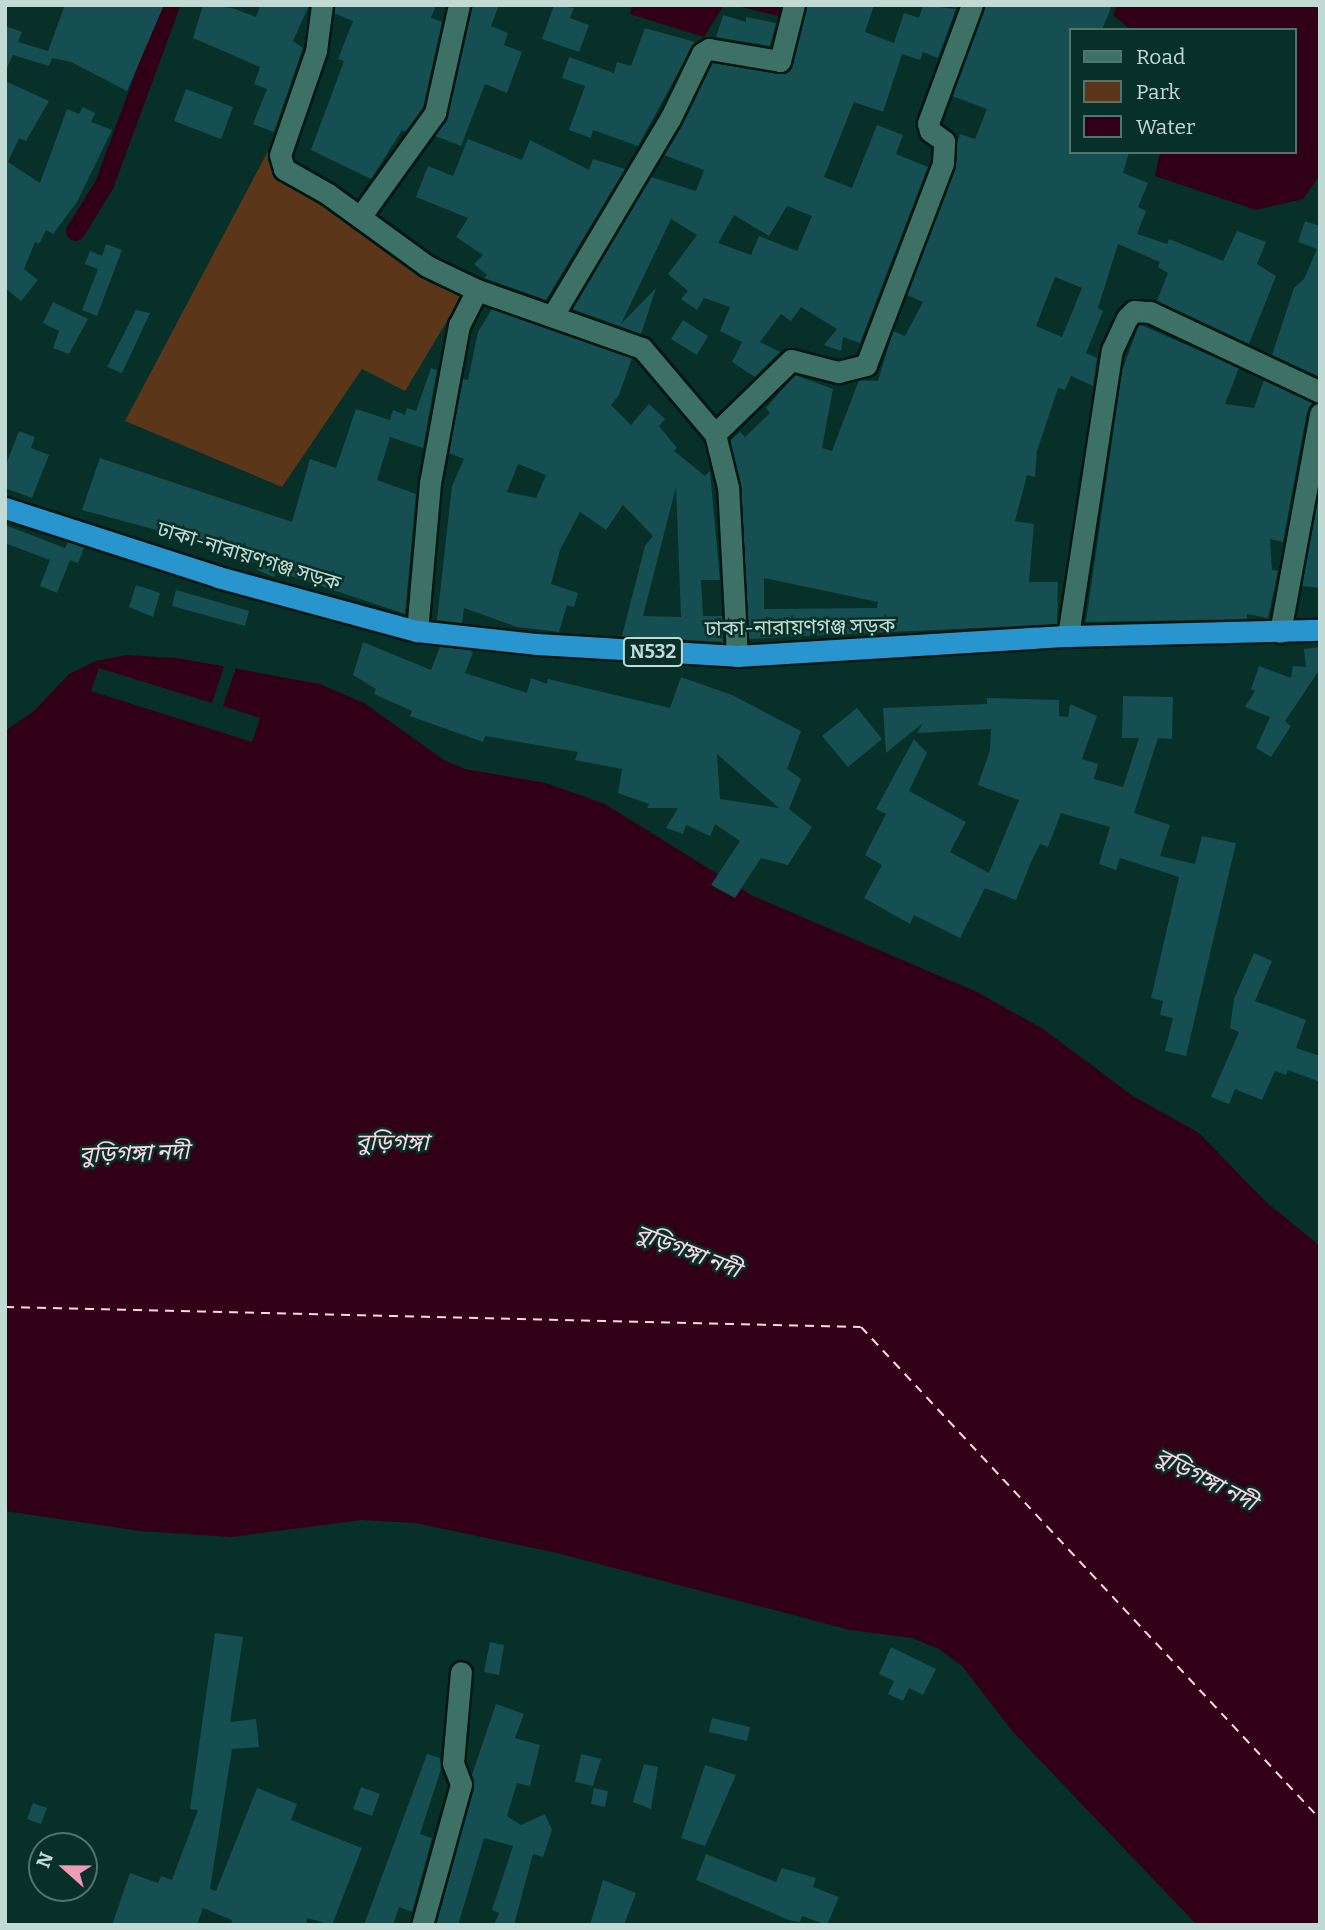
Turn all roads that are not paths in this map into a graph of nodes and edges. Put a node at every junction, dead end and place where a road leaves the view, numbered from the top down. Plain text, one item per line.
1 (322, 5) edge
2 (459, 5) edge
3 (794, 5) edge
4 (972, 5) edge
5 (360, 217) junction
6 (477, 290) junction
7 (554, 315) junction
8 (1320, 392) edge
9 (1320, 414) edge
10 (715, 434) junction
11 (5, 508) edge
12 (1320, 629) edge
13 (416, 631) junction
14 (1280, 632) junction
15 (1068, 636) junction
16 (737, 656) junction
17 (461, 1672) dead end
18 (422, 1925) edge

1 - 5 street
2 - 5 street
3 - 7 street
4 - 10 street
5 - 6 street
6 - 7 street
6 - 13 street
7 - 10 street
8 - 15 street
9 - 14 street
10 - 16 street
11 - 13 highway, ঢাকা-নারায়ণগঞ্জ সড়ক / N532
12 - 14 highway, ঢাকা-নারায়ণগঞ্জ সড়ক / N532
13 - 16 highway, ঢাকা-নারায়ণগঞ্জ সড়ক / N532
14 - 15 highway, ঢাকা-নারায়ণগঞ্জ সড়ক / N532
15 - 16 highway, ঢাকা-নারায়ণগঞ্জ সড়ক / N532
17 - 18 street

